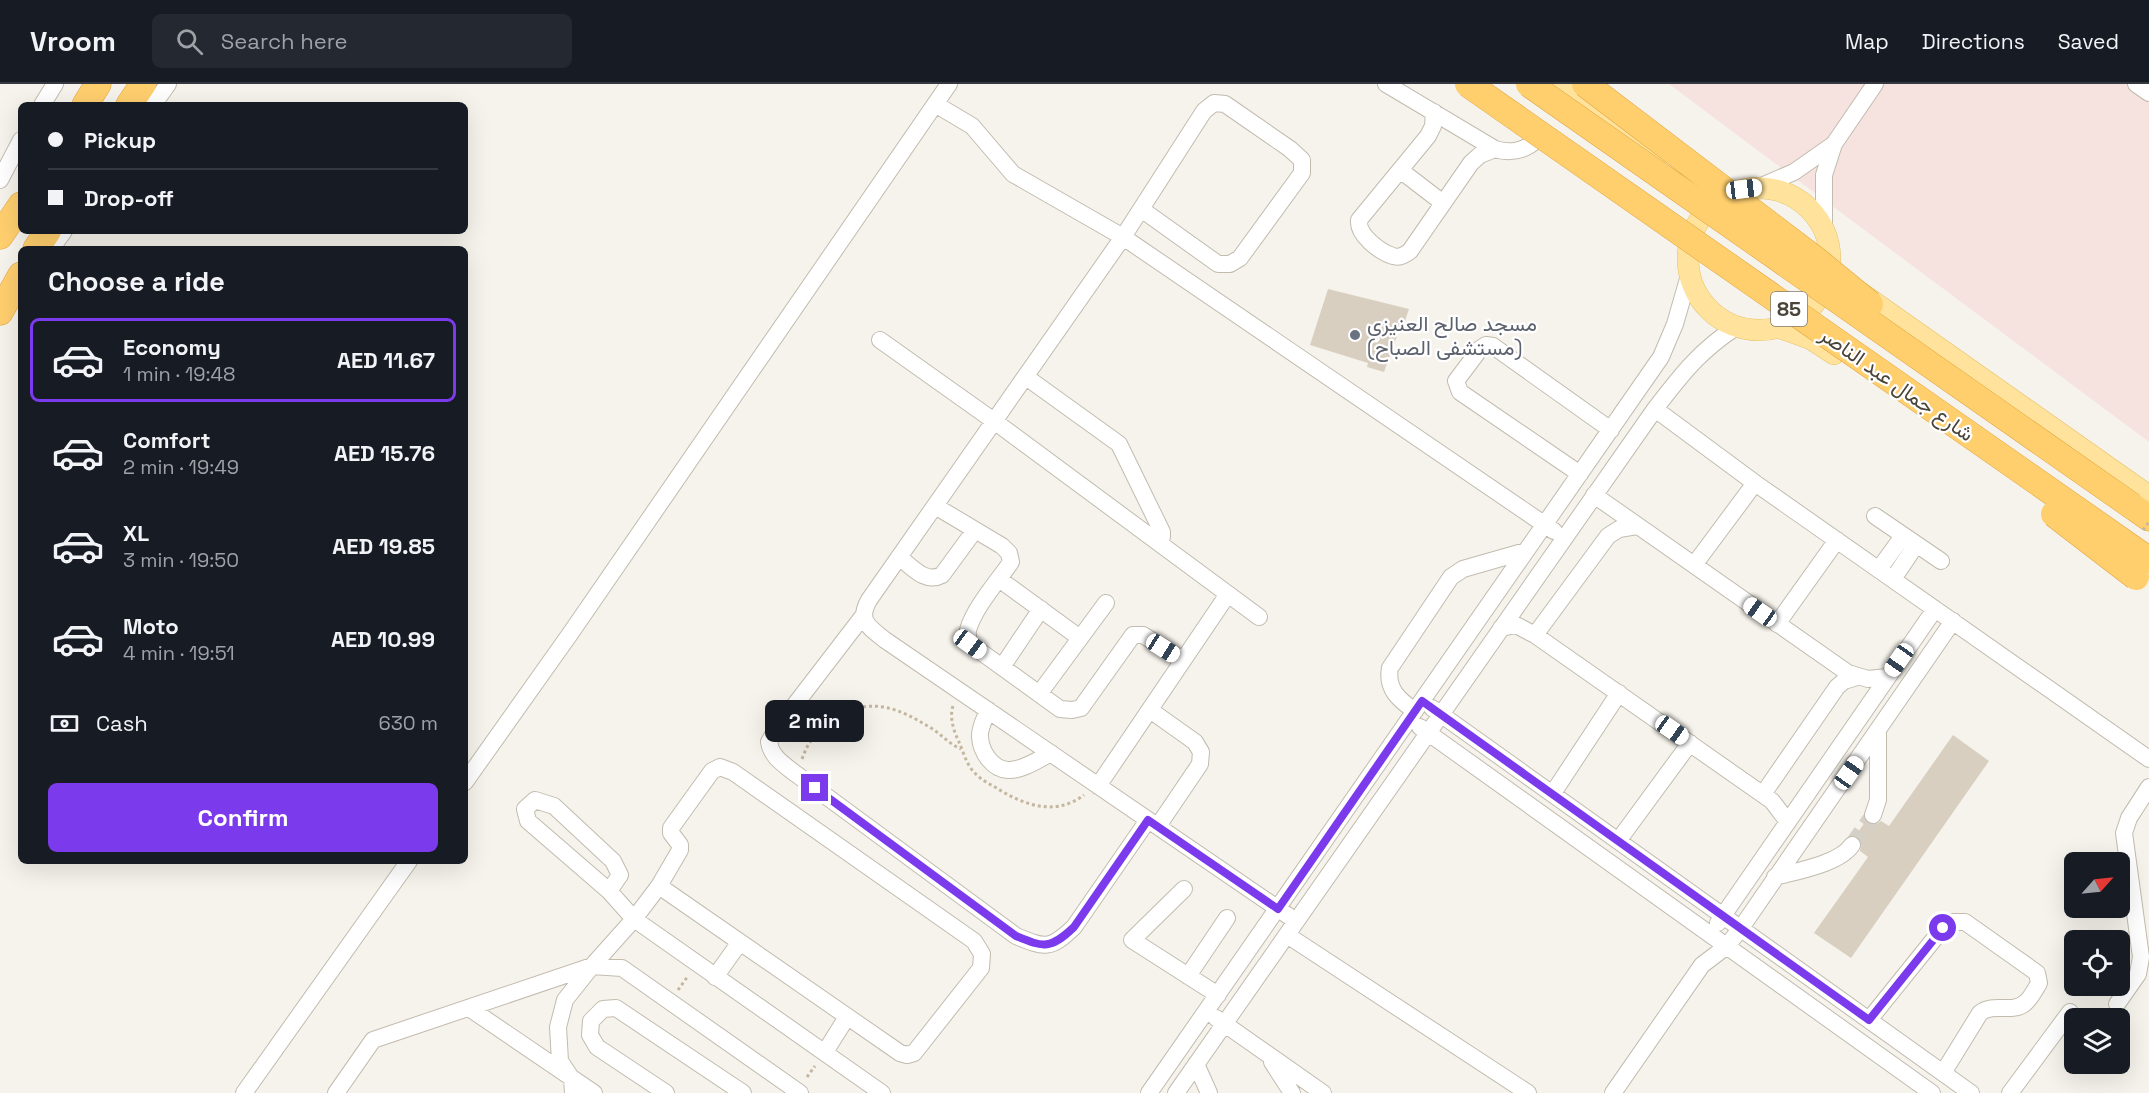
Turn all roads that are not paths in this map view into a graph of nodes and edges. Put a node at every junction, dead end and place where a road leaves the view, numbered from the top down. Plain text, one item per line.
1 (55, 84) edge
2 (98, 84) edge
3 (143, 84) edge
4 (168, 84) edge
5 (949, 84) edge
6 (1386, 84) edge
7 (1458, 84) edge
8 (1468, 84) edge
9 (1529, 84) edge
10 (1558, 84) edge
11 (1585, 84) edge
12 (1875, 84) edge
13 (2136, 84) edge
14 (2149, 93) edge
15 (44, 102) edge
16 (87, 102) edge
17 (131, 102) edge
18 (155, 102) edge
19 (936, 104) junction
20 (1434, 112) junction
21 (1538, 140) junction
22 (1834, 144) junction
23 (18, 146) edge
24 (1495, 149) junction
25 (1400, 170) junction
26 (0, 180) edge
27 (1751, 189) junction
28 (1443, 203) junction
29 (1141, 209) junction
30 (18, 210) edge
31 (0, 236) edge
32 (1123, 237) junction
33 (1827, 240) junction
34 (1689, 268) junction
35 (18, 280) edge
36 (18, 295) edge
37 (0, 312) edge
38 (0, 321) edge
39 (1738, 326) junction
40 (1778, 327) junction
41 (880, 340) dead end
42 (1026, 377) junction
43 (1966, 390) junction
44 (1655, 409) junction
45 (994, 421) junction
46 (1958, 427) junction
47 (1611, 430) junction
48 (1580, 474) junction
49 (1755, 483) junction
50 (1594, 495) junction
51 (2149, 496) edge
52 (935, 506) junction
53 (1875, 516) dead end
54 (2149, 518) edge
55 (1545, 525) junction
56 (1637, 526) junction
57 (975, 530) junction
58 (1564, 538) junction
59 (1837, 540) junction
60 (1910, 540) junction
61 (1159, 543) junction
62 (1526, 551) junction
63 (899, 557) junction
64 (1941, 561) dead end
65 (2149, 561) edge
66 (1694, 565) junction
67 (1515, 567) junction
68 (1886, 574) junction
69 (2149, 575) edge
70 (1536, 578) junction
71 (999, 579) junction
72 (2149, 587) edge
73 (1228, 594) junction
74 (1106, 603) dead end
75 (1041, 609) junction
76 (1935, 609) junction
77 (863, 616) junction
78 (1259, 617) dead end
79 (1953, 621) junction
80 (1777, 624) junction
81 (1501, 628) junction
82 (1535, 635) junction
83 (1080, 638) junction
84 (1183, 660) junction
85 (1002, 667) junction
86 (1857, 677) junction
87 (1887, 677) junction
88 (1619, 693) junction
89 (1040, 694) junction
90 (988, 710) junction
91 (1150, 710) junction
92 (1416, 710) junction
93 (1441, 714) junction
94 (1878, 731) junction
95 (1428, 732) junction
96 (1844, 741) junction
97 (1690, 743) junction
98 (1051, 753) junction
99 (1862, 754) junction
100 (2149, 759) edge
101 (468, 778) edge
102 (1367, 780) junction
103 (1817, 780) junction
104 (1098, 786) junction
105 (2149, 787) edge
106 (1387, 791) junction
107 (1835, 792) junction
108 (1552, 794) junction
109 (1763, 794) junction
110 (1873, 815) tunnel mouth
111 (1788, 822) junction
112 (1153, 823) junction
113 (1618, 841) junction
114 (1852, 845) tunnel mouth
115 (407, 864) edge
116 (1775, 877) junction
117 (659, 886) junction
118 (1184, 889) dead end
119 (609, 891) junction
120 (1278, 909) junction
121 (1723, 916) junction
122 (1227, 918) dead end
123 (634, 919) junction
124 (1292, 928) junction
125 (1741, 928) junction
126 (1711, 935) junction
127 (740, 942) junction
128 (1726, 946) junction
129 (1702, 965) junction
130 (592, 966) junction
131 (1188, 976) junction
132 (715, 977) junction
133 (1218, 995) junction
134 (1847, 1004) junction
135 (2116, 1004) dead end
136 (469, 1008) junction
137 (1206, 1011) junction
138 (847, 1017) junction
139 (1869, 1020) junction
140 (2064, 1020) edge
141 (1833, 1022) junction
142 (1225, 1024) junction
143 (825, 1052) junction
144 (1267, 1054) junction
145 (1196, 1064) junction
146 (1943, 1073) junction
147 (573, 1086) edge
148 (798, 1092) edge
149 (244, 1093) edge
150 (336, 1093) edge
151 (594, 1093) edge
152 (666, 1093) edge
153 (742, 1093) edge
154 (882, 1093) edge
155 (1149, 1093) edge
156 (1176, 1093) edge
157 (1209, 1093) edge
158 (1292, 1093) edge
159 (1323, 1093) edge
160 (1528, 1093) edge
161 (1613, 1093) edge
162 (1932, 1093) edge
163 (1971, 1093) edge
164 (2010, 1093) edge

1 - 15 street
2 - 16 highway
3 - 17 highway
4 - 18 street
5 - 19 street
6 - 20 street
7 - 21 main road
8 - 46 highway, شارع جمال عبد الناصر / 85, bridge
9 - 43 highway, شارع جمال عبد الناصر / 85, bridge
10 - 27 main road
11 - 43 highway, bridge
12 - 22 street
13 - 14 street
19 - 32 street
19 - 101 street
20 - 24 street
20 - 25 street
21 - 24 street
21 - 34 main road
22 - 27 street
22 - 33 street
23 - 26 street
24 - 28 street
25 - 28 street
25 - 28 street
27 - 33 main road
27 - 34 main road
29 - 29 street
29 - 32 street
30 - 31 highway
32 - 42 street
32 - 55 street
33 - 40 main road
33 - 51 main road
34 - 39 main road
34 - 47 street
35 - 37 highway
36 - 38 street
39 - 40 main road
39 - 44 street
40 - 69 main road
41 - 45 street
42 - 45 street
42 - 61 street
43 - 54 highway, شارع جمال عبد الناصر / 85, bridge
44 - 49 street
44 - 50 street
45 - 52 street
45 - 61 street
46 - 65 highway, شارع جمال عبد الناصر / 85, bridge
46 - 72 highway, bridge
47 - 48 street
47 - 48 street
48 - 55 street
49 - 59 street
49 - 66 street
50 - 56 street
50 - 58 street
52 - 57 street
52 - 63 street
53 - 60 street
55 - 58 street
55 - 62 street
56 - 66 street
56 - 82 street
57 - 63 street
57 - 71 street
58 - 70 street
59 - 68 street
59 - 80 street
60 - 64 street
60 - 68 street
61 - 73 street
62 - 67 street
62 - 92 street
63 - 77 street
66 - 80 street
67 - 70 street
67 - 92 street
68 - 76 street
70 - 81 street
71 - 75 street
71 - 85 street
73 - 78 street
73 - 84 street
74 - 83 street
75 - 83 street
75 - 85 street
76 - 79 street
76 - 87 street
77 - 90 street
77 - 112 street
79 - 94 street
79 - 100 street
80 - 86 street
81 - 82 street
81 - 93 street
82 - 88 street
83 - 89 street
84 - 89 street
84 - 91 street
85 - 89 street
86 - 87 street
86 - 109 street
87 - 96 street
88 - 97 street
88 - 108 street
90 - 98 street
90 - 98 street
91 - 104 street
91 - 112 street
92 - 93 street
92 - 95 street
92 - 102 street
93 - 95 street
93 - 108 street
94 - 99 street
94 - 110 street
95 - 106 street
95 - 126 street
96 - 99 street
96 - 103 street
97 - 109 street
97 - 113 street
98 - 104 street
99 - 107 street
102 - 106 street
102 - 120 street
103 - 107 street
103 - 111 street
104 - 112 street
105 - 135 street
106 - 124 street
107 - 116 street
108 - 113 street
109 - 111 street
111 - 121 street
112 - 120 street
113 - 121 street
114 - 116 street
115 - 149 street
116 - 125 street
117 - 123 street
117 - 127 street
117 - 138 street
118 - 131 street
119 - 119 street
119 - 123 street
120 - 124 street
120 - 133 street
121 - 125 street
121 - 126 street
122 - 131 street
123 - 130 street
123 - 132 street
124 - 142 street
124 - 160 street
125 - 128 street
125 - 134 street
126 - 128 street
126 - 129 street
127 - 132 street
127 - 138 street
128 - 129 street
128 - 141 street
129 - 161 street
130 - 136 street
130 - 147 street
130 - 148 street
131 - 133 street
132 - 143 street
133 - 137 street
134 - 139 street
134 - 141 street
136 - 147 street
136 - 150 street
137 - 142 street
137 - 155 street
138 - 143 street
139 - 146 street
139 - 146 street
140 - 164 street
141 - 162 street
142 - 144 street
142 - 145 street
143 - 154 street
144 - 158 street
144 - 159 street
145 - 156 street
145 - 157 street
146 - 163 street
147 - 151 street
152 - 153 street

